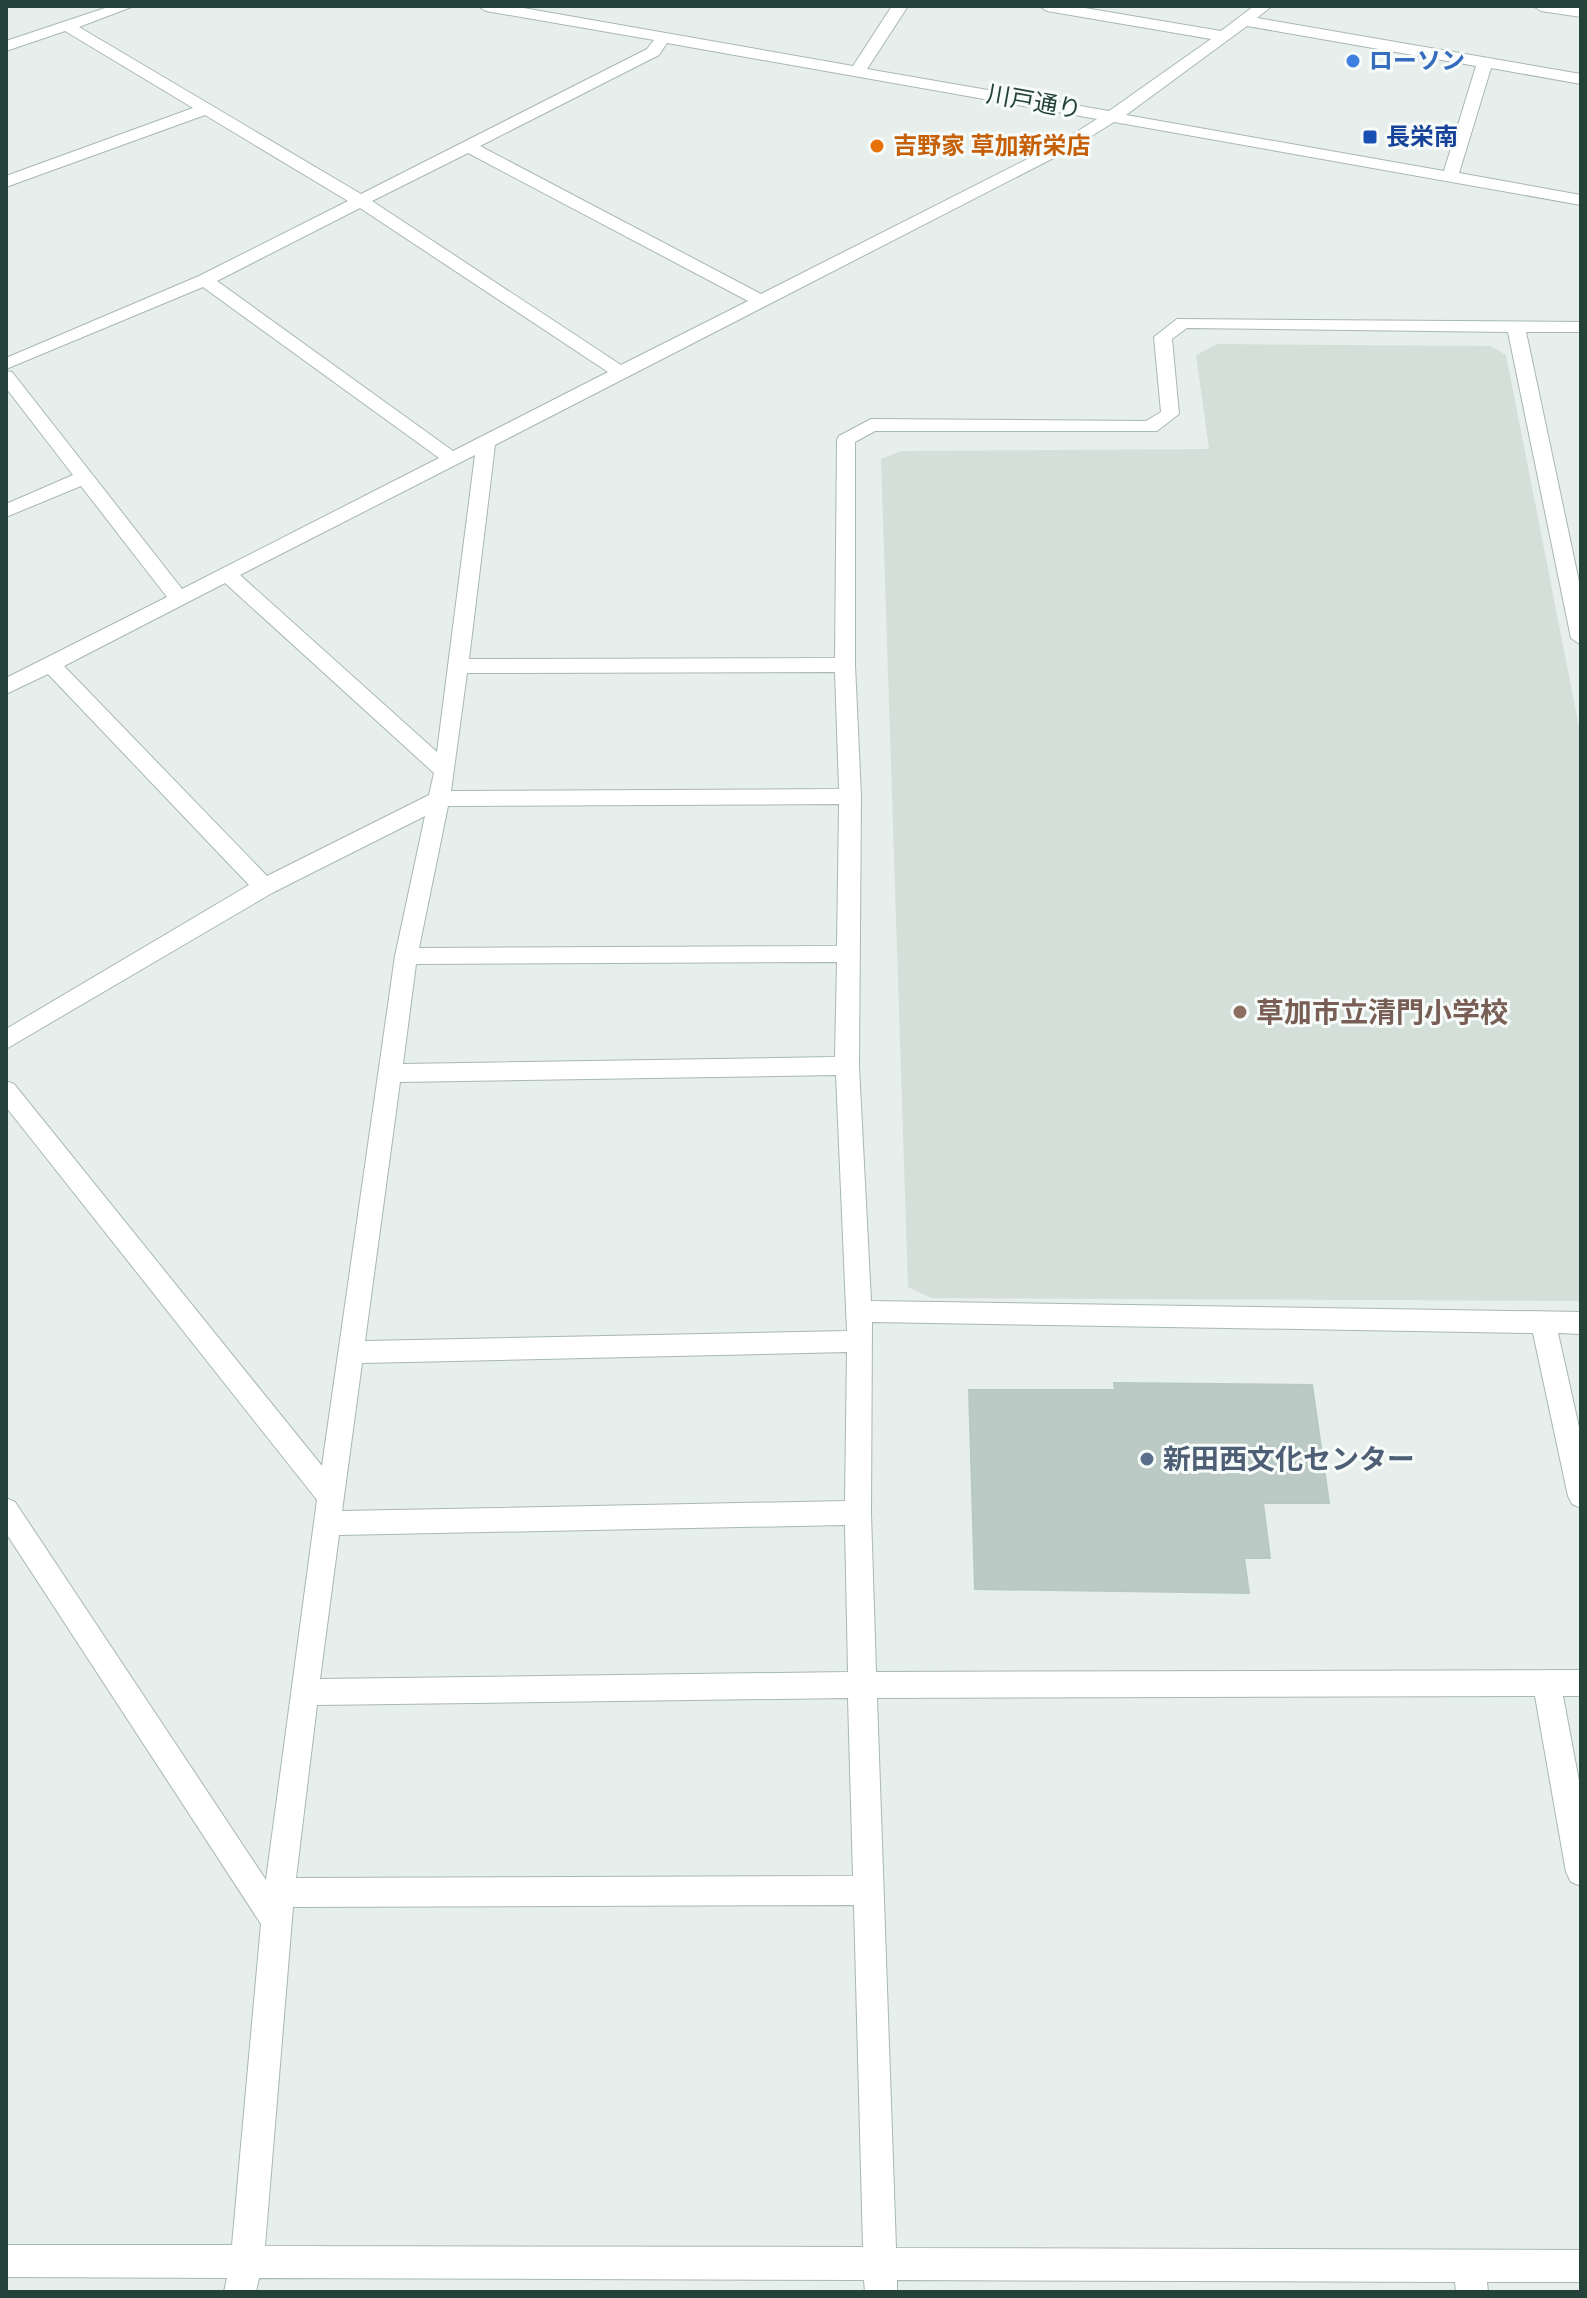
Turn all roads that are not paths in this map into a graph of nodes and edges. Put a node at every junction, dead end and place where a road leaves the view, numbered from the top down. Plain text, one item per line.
1 (126, 6) edge
2 (900, 6) edge
3 (1047, 6) edge
4 (1264, 6) edge
5 (1541, 6) edge
6 (498, 7) edge
7 (1581, 12) edge
8 (1245, 21) junction
9 (67, 26) junction
10 (1220, 36) junction
11 (663, 38) junction
12 (6, 46) edge
13 (1485, 63) junction
14 (857, 72) junction
15 (1581, 79) edge
16 (206, 109) junction
17 (1114, 116) junction
18 (469, 147) junction
19 (1450, 177) junction
20 (6, 182) edge
21 (1581, 200) edge
22 (362, 202) junction
23 (205, 280) junction
24 (761, 301) junction
25 (1516, 327) junction
26 (1581, 327) edge
27 (6, 364) edge
28 (621, 373) junction
29 (6, 376) edge
30 (486, 442) junction
31 (452, 459) junction
32 (83, 478) junction
33 (6, 511) edge
34 (228, 575) junction
35 (180, 600) junction
36 (1580, 629) edge
37 (50, 664) junction
38 (845, 665) junction
39 (458, 666) junction
40 (6, 687) edge
41 (445, 771) junction
42 (850, 796) junction
43 (440, 799) junction
44 (264, 887) junction
45 (850, 954) junction
46 (406, 956) junction
47 (6, 1040) edge
48 (847, 1066) junction
49 (389, 1073) junction
50 (6, 1090) edge
51 (859, 1311) junction
52 (1543, 1322) junction
53 (1581, 1323) edge
54 (860, 1341) junction
55 (353, 1352) junction
56 (1581, 1496) edge
57 (6, 1510) edge
58 (331, 1512) junction
59 (858, 1513) junction
60 (1581, 1683) edge
61 (1547, 1684) junction
62 (862, 1685) junction
63 (304, 1692) junction
64 (1581, 1872) edge
65 (867, 1890) junction
66 (278, 1907) junction
67 (6, 2261) edge
68 (1581, 2266) edge
69 (243, 2276) edge
70 (881, 2277) edge
71 (1471, 2278) edge

1 - 9 street
2 - 14 street
3 - 10 street
4 - 8 street
5 - 7 street
6 - 11 street, 川戸通り
8 - 10 street
8 - 13 street
9 - 12 street
9 - 16 street
10 - 17 street
11 - 14 street, 川戸通り
11 - 18 street
13 - 15 street
13 - 19 street
14 - 17 street, 川戸通り
16 - 20 street
16 - 22 street
17 - 19 street, 川戸通り
17 - 24 street
18 - 22 street
18 - 24 street
19 - 21 street, 川戸通り
22 - 23 street
22 - 28 street
23 - 27 street
23 - 31 street
24 - 28 street
25 - 26 street
25 - 36 street
25 - 38 street
28 - 30 street
29 - 32 street
30 - 31 street
30 - 39 street
31 - 34 street
32 - 33 street
32 - 35 street
34 - 35 street
34 - 41 street
35 - 37 street
37 - 40 street
37 - 44 street
38 - 39 street
38 - 42 street
39 - 41 street
41 - 43 street
42 - 43 street
42 - 45 street
43 - 44 street
43 - 46 street
44 - 47 street
45 - 46 street
45 - 48 street
46 - 49 street
48 - 49 street
48 - 51 street
49 - 55 street
50 - 58 street
51 - 52 street
51 - 54 street
52 - 53 street
52 - 56 street
54 - 55 street
54 - 59 street
55 - 58 street
57 - 66 street
58 - 59 street
58 - 63 street
59 - 62 street
60 - 61 street
61 - 62 street
61 - 64 street
62 - 63 street
62 - 65 street
63 - 66 street
65 - 66 street
65 - 70 street
66 - 69 street
67 - 69 street
68 - 71 street
69 - 70 street
70 - 71 street

